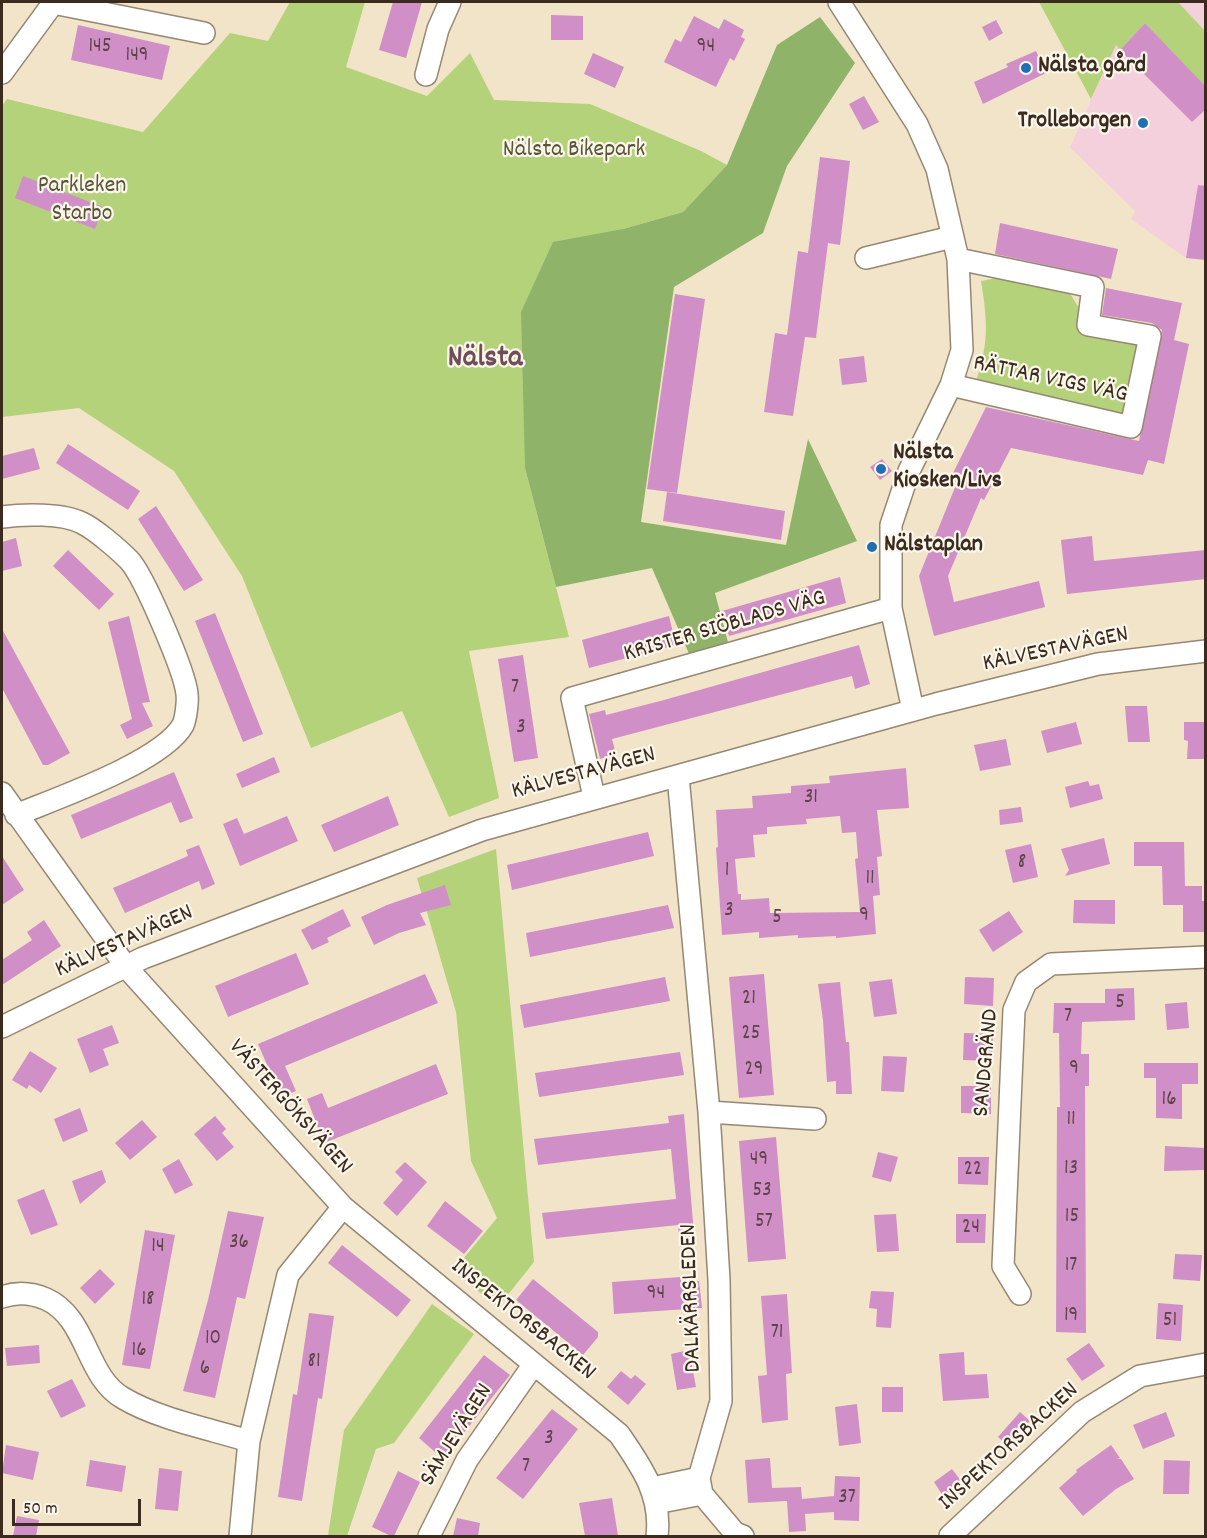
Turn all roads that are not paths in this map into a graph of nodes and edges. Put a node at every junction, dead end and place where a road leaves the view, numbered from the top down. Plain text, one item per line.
1 (53, 2) edge
2 (450, 2) edge
3 (839, 2) edge
4 (204, 33) dead end
5 (2, 73) edge
6 (426, 75) dead end
7 (952, 237) junction
8 (866, 258) dead end
9 (958, 260) junction
10 (951, 386) junction
11 (2, 518) edge
12 (891, 608) junction
13 (1206, 651) edge
14 (913, 710) junction
15 (678, 776) junction
16 (2, 793) edge
17 (594, 797) junction
18 (16, 815) junction
19 (1206, 957) edge
20 (127, 968) junction
21 (2, 1027) edge
22 (710, 1112) junction
23 (816, 1119) dead end
24 (343, 1207) junction
25 (1020, 1294) dead end
26 (2, 1297) edge
27 (534, 1364) junction
28 (1206, 1364) edge
29 (249, 1442) junction
30 (700, 1486) junction
31 (654, 1496) junction
32 (240, 1536) edge
33 (429, 1536) edge
34 (657, 1536) edge
35 (743, 1536) edge
36 (950, 1536) edge

1 - 4 street
1 - 5 street
2 - 6 street
3 - 7 street, RÄTTAR VIGS VÄG
7 - 8 street
7 - 9 street, RÄTTAR VIGS VÄG
9 - 10 street, RÄTTAR VIGS VÄG
9 - 10 street, RÄTTAR VIGS VÄG
10 - 12 street, RÄTTAR VIGS VÄG
11 - 18 street
12 - 14 street, RÄTTAR VIGS VÄG
12 - 17 street, KRISTER SIÖBLADS VÄG
13 - 14 street, KÄLVESTAVÄGEN
14 - 15 street, KÄLVESTAVÄGEN
15 - 17 street, KÄLVESTAVÄGEN
15 - 22 street, DALKÄRRSLEDEN
16 - 18 street, VÄSTERGÖKSVÄGEN
17 - 20 street, KÄLVESTAVÄGEN
18 - 20 street, VÄSTERGÖKSVÄGEN
19 - 25 street, SANDGRÄND
20 - 21 street, KÄLVESTAVÄGEN
20 - 24 street, VÄSTERGÖKSVÄGEN
22 - 23 street
22 - 30 street, DALKÄRRSLEDEN
24 - 27 street, INSPEKTORSBACKEN
24 - 29 street, VÄSTERGÖKSVÄGEN
26 - 29 street
27 - 31 street, INSPEKTORSBACKEN
27 - 33 street, SÄMJEVÄGEN
28 - 36 street, INSPEKTORSBACKEN
29 - 32 street, VÄSTERGÖKSVÄGEN
30 - 31 street
30 - 35 street
31 - 34 street

